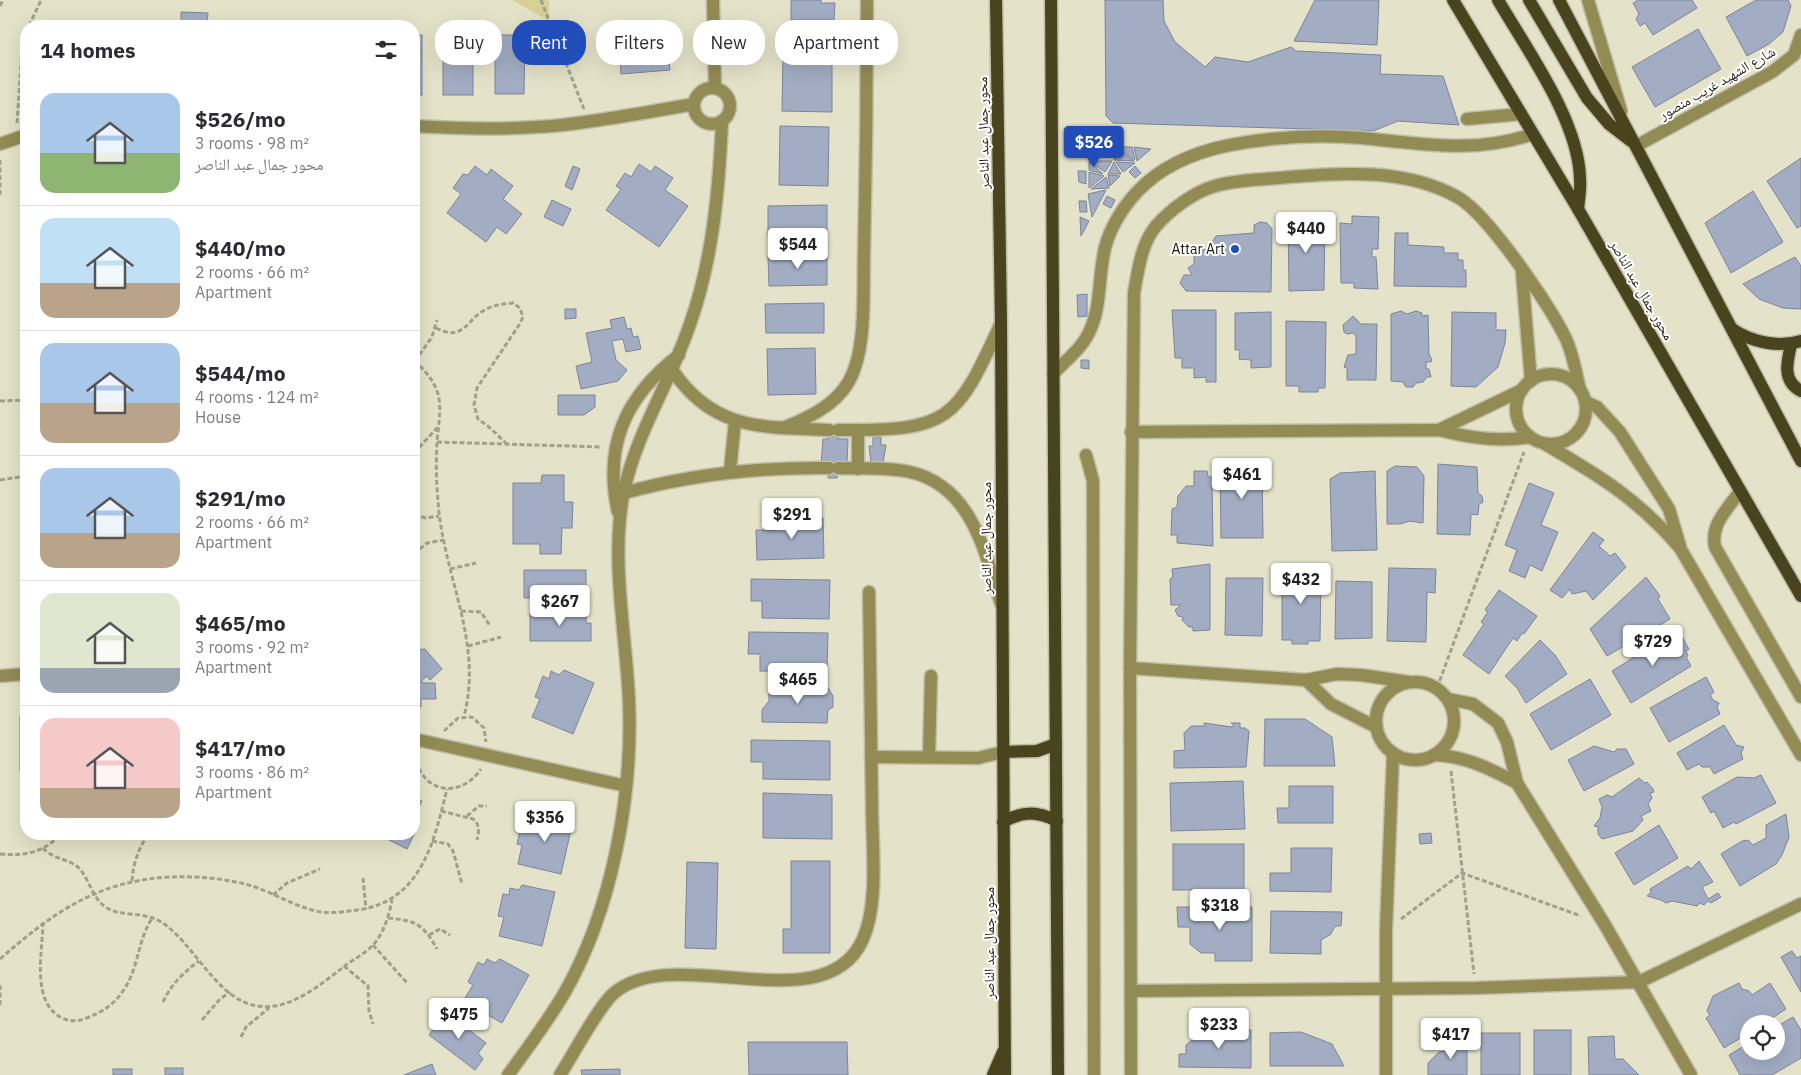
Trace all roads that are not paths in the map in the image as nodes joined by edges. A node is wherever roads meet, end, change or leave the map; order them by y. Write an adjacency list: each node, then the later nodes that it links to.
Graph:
1 (713, 0): 11 (street)
2 (867, 0): 36 (street)
3 (996, 0): 24 (main road, محور جمال عبد الناصر)
4 (1050, 0): 29 (main road)
5 (1453, 0): 13 (main road, محور جمال عبد الناصر)
6 (1498, 0): 22 (main road)
7 (1529, 0): 21 (main road)
8 (1559, 0): 16 (main road)
9 (1588, 0): 16 (street)
10 (1801, 35): 21 (street, شارع الشهيد غريب منصور)
11 (715, 87): 12 (street); 15 (street)
12 (694, 104): 15 (street); 17 (street)
13 (1521, 114): 14 (street); 18 (main road, محور جمال عبد الناصر)
14 (1467, 119)
15 (722, 121): 27 (street)
16 (1624, 123): 21 (main road)
17 (420, 126)
18 (1533, 134): 22 (main road, محور جمال عبد الناصر); 29 (street)
19 (20, 137): 20 (street)
20 (0, 144)
21 (1636, 146): 25 (main road)
22 (1578, 210): 46 (main road, محور جمال عبد الناصر)
23 (1522, 271): 30 (street); 32 (street); 39 (street)
24 (1001, 323): 37 (street); 52 (main road, محور جمال عبد الناصر)
25 (1730, 328): 26 (main road); 43 (main road)
26 (1796, 343): 33 (main road)
27 (679, 355): 28 (street); 48 (street)
28 (672, 371): 35 (street); 47 (street)
29 (1053, 374): 63 (main road)
30 (1531, 381): 31 (street); 32 (street)
31 (1522, 390): 38 (street); 40 (street)
32 (1580, 390): 34 (street)
33 (1801, 391)
34 (1586, 402): 41 (street); 49 (street)
35 (735, 421): 36 (street); 45 (street)
36 (783, 428): 37 (street)
37 (858, 430): 44 (street)
38 (1439, 430): 39 (street); 40 (street)
39 (1131, 432): 53 (street)
40 (1530, 437): 41 (street)
41 (1545, 444): 49 (street)
42 (1086, 455): 84 (street)
43 (1801, 457)
44 (858, 468): 45 (street); 52 (street)
45 (730, 471): 47 (street)
46 (1740, 491): 51 (main road, محور جمال عبد الناصر); 59 (street)
47 (624, 493): 48 (street)
48 (620, 518): 71 (street)
49 (1680, 548): 67 (street)
50 (869, 592): 68 (street)
51 (1801, 596)
52 (1002, 606): 64 (main road, محور جمال عبد الناصر)
53 (1130, 668): 57 (street); 77 (street)
54 (20, 674): 55 (street)
55 (0, 676)
56 (931, 676): 69 (street)
57 (1306, 680): 58 (street); 61 (street)
58 (1409, 682): 60 (street); 61 (street)
59 (1801, 697)
60 (1448, 699): 66 (street); 70 (street)
61 (1376, 727): 65 (street)
62 (420, 740): 71 (street)
63 (1056, 744): 64 (main road); 72 (main road)
64 (1003, 752): 69 (street); 73 (main road, محور جمال عبد الناصر)
65 (1393, 754): 66 (street); 76 (street)
66 (1435, 755): 70 (street)
67 (1801, 755)
68 (871, 756): 69 (street); 80 (street)
69 (929, 756)
70 (1517, 783): 75 (street)
71 (626, 786): 79 (street)
72 (1057, 821): 73 (main road); 83 (main road)
73 (1003, 822): 78 (main road, محور جمال عبد الناصر)
74 (1801, 904): 75 (street)
75 (1639, 982): 76 (street); 87 (street)
76 (1386, 989): 77 (street); 86 (street)
77 (1131, 991): 85 (street)
78 (1004, 1047): 81 (main road); 82 (main road, محور جمال عبد الناصر)
79 (508, 1075)
80 (560, 1075)
81 (993, 1075)
82 (1005, 1075)
83 (1058, 1075)
84 (1094, 1075)
85 (1131, 1075)
86 (1386, 1075)
87 (1691, 1075)

